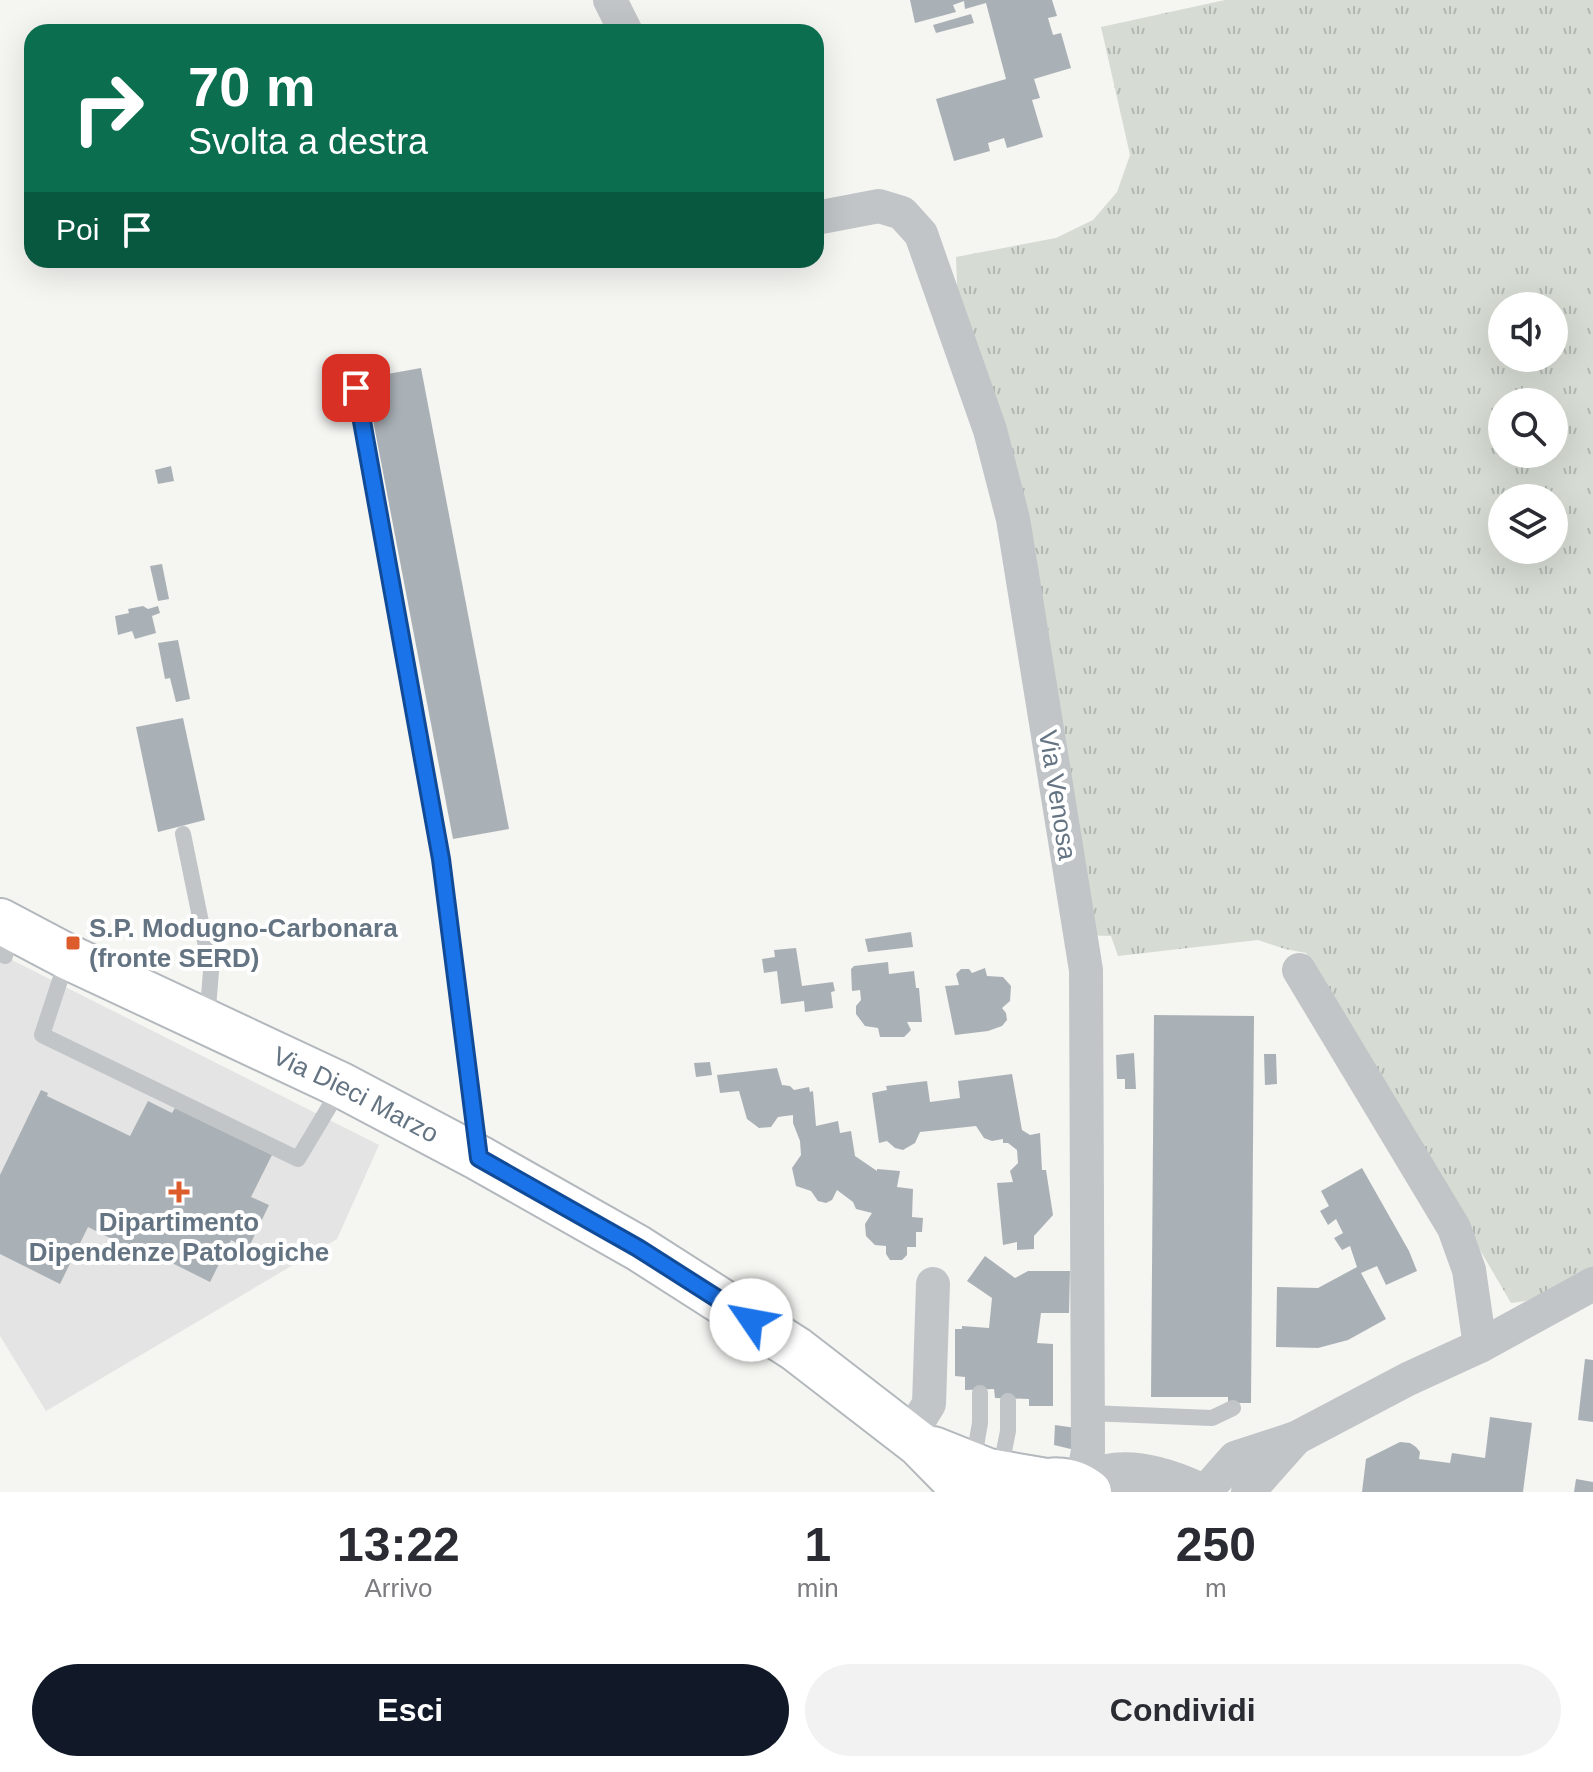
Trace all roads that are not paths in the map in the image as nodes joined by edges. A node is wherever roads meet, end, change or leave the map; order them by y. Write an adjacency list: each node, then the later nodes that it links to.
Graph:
1 (610, 0): 2 (street)
2 (622, 24)
3 (824, 216): 18 (street, Via Venosa)
4 (356, 388): 11 (lane)
5 (183, 834): 9 (lane)
6 (5, 935): 7 (main road, Via Dieci Marzo)
7 (68, 957): 9 (main road, Via Dieci Marzo); 10 (lane)
8 (1299, 970): 14 (street)
9 (207, 1022): 10 (main road, Via Dieci Marzo)
10 (341, 1085): 11 (main road, Via Dieci Marzo)
11 (479, 1158): 20 (main road, Via Dieci Marzo)
12 (933, 1284): 20 (street)
13 (1593, 1284): 14 (street)
14 (1480, 1346): 19 (street)
15 (980, 1393): 21 (lane)
16 (1008, 1401): 21 (lane)
17 (1233, 1408): 18 (lane)
18 (1088, 1413): 21 (street, Via Venosa)
19 (1296, 1438): 23 (street); 24 (street); 25 (street)
20 (914, 1440): 21 (main road, Via Dieci Marzo)
21 (1026, 1483): 22 (street)
22 (1196, 1492)
23 (1205, 1492)
24 (1248, 1492)
25 (1286, 1492)

